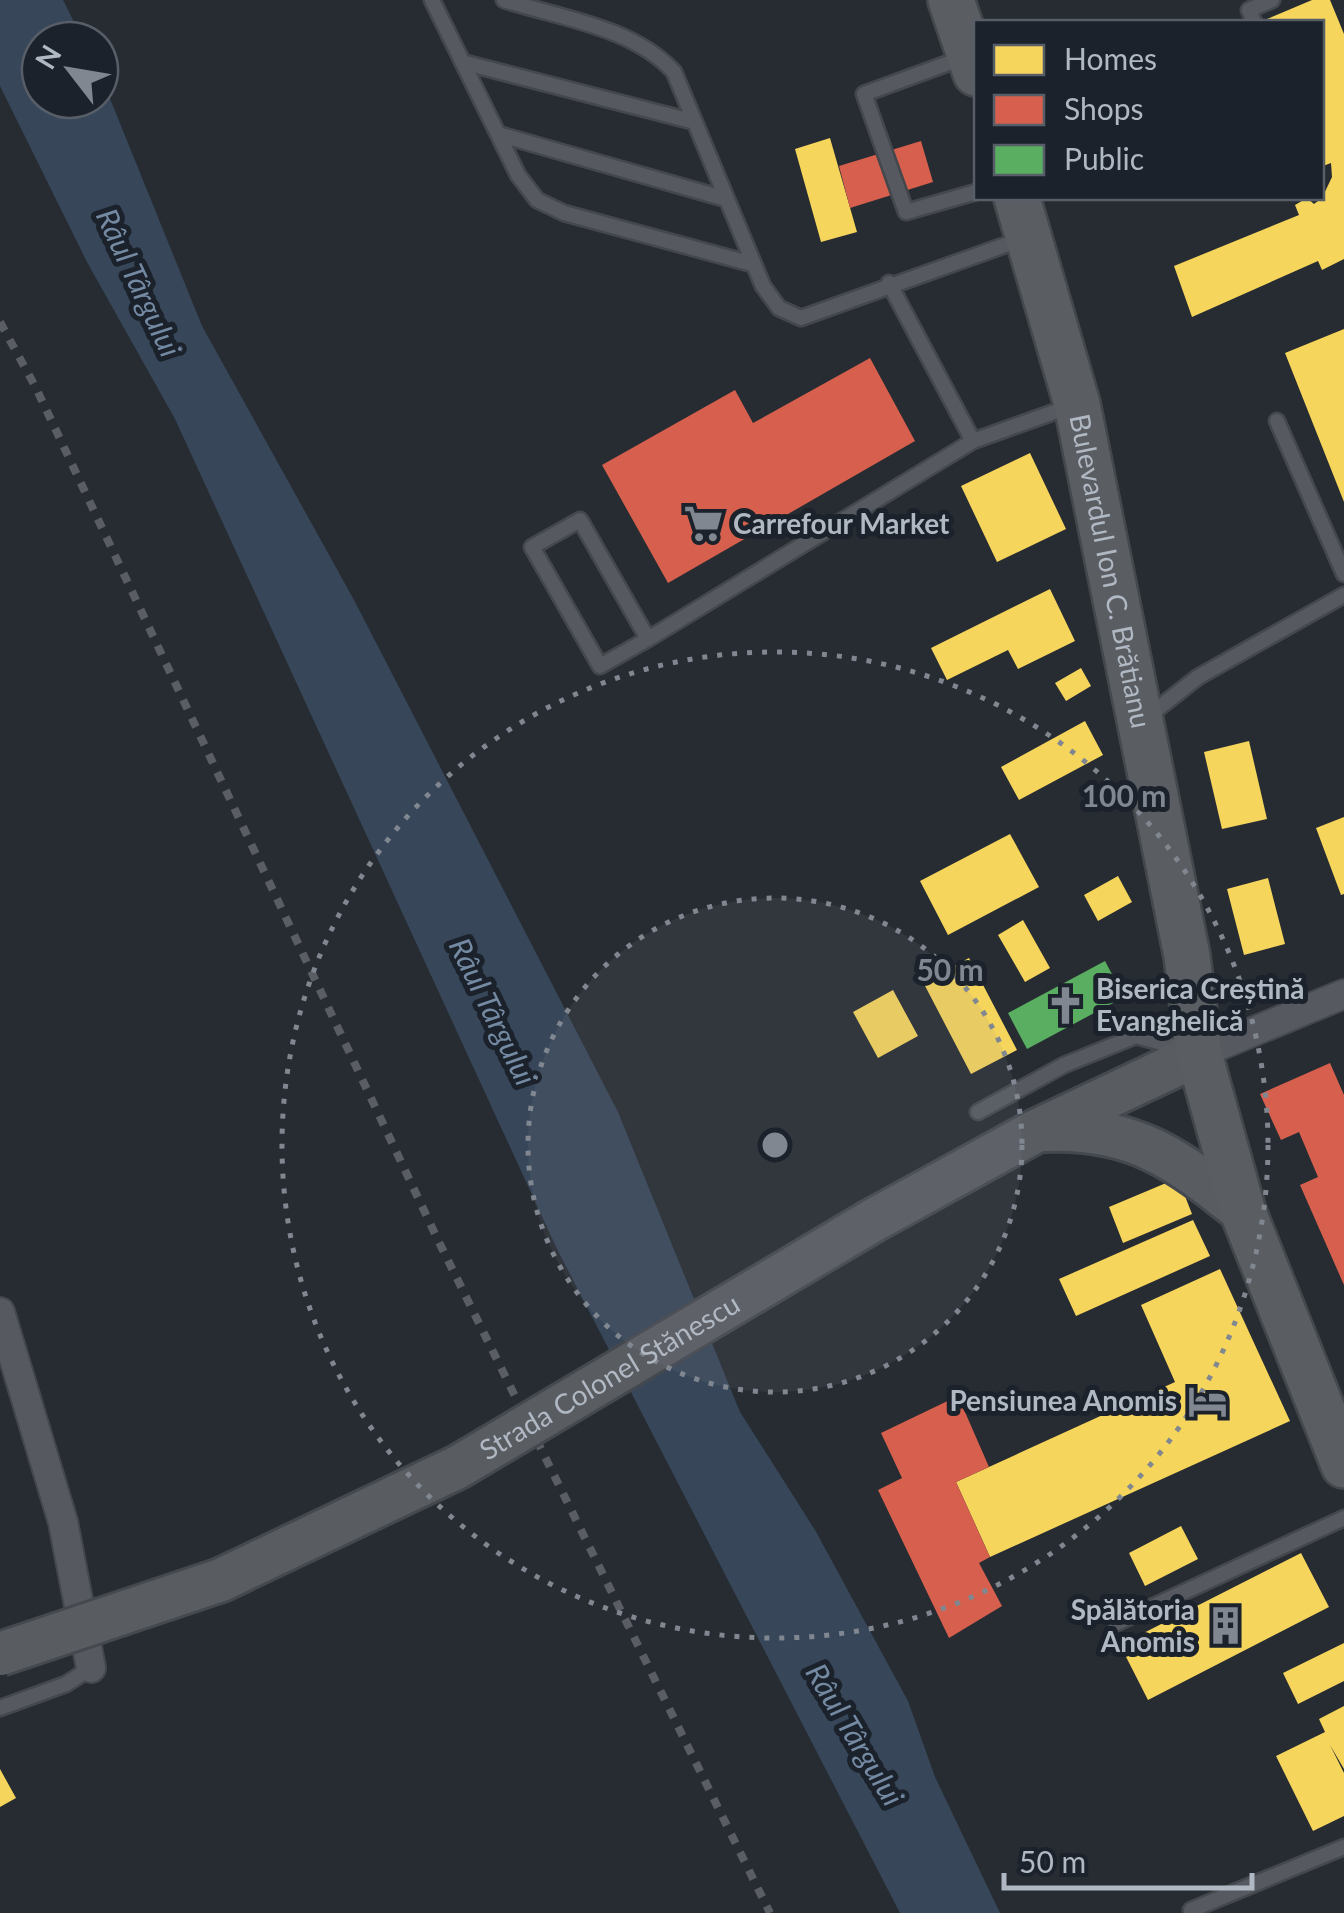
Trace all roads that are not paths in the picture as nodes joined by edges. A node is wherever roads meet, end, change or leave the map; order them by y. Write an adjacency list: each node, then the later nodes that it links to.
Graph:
1 (432, 0): 6 (lane)
2 (504, 0): 8 (lane)
3 (950, 0): 7 (highway)
4 (1272, 0): 5 (lane)
5 (1249, 11)
6 (462, 62): 8 (lane); 9 (lane)
7 (974, 64): 10 (lane)
8 (695, 122): 11 (lane)
9 (498, 134): 11 (lane); 13 (lane)
10 (974, 193)
11 (726, 199): 13 (lane)
12 (1024, 217): 14 (lane); 15 (highway, Bulevardul Ion C. Brătianu)
13 (752, 264): 14 (lane)
14 (889, 284): 17 (lane)
15 (1077, 404): 17 (lane); 21 (highway, Bulevardul Ion C. Brătianu)
16 (1277, 420): 18 (lane)
17 (973, 441): 20 (lane)
18 (1344, 574)
19 (1344, 595): 21 (lane)
20 (648, 639): 20 (lane)
21 (1142, 722): 23 (highway, Bulevardul Ion C. Brătianu)
22 (1344, 994): 23 (street)
23 (1199, 1054): 24 (lane); 25 (main road, Strada Colonel Stănescu); 26 (highway, Bulevardul Ion C. Brătianu)
24 (978, 1112)
25 (1036, 1130): 26 (main road); 31 (main road, Strada Colonel Stănescu, bridge)
26 (1243, 1212): 28 (highway, Bulevardul Ion C. Brătianu)
27 (0, 1312): 32 (street)
28 (1344, 1465)
29 (1344, 1518): 30 (lane)
30 (1117, 1623)
31 (0, 1654)
32 (91, 1668): 33 (lane)
33 (0, 1708)
34 (1344, 1846): 35 (lane)
35 (1190, 1910)

